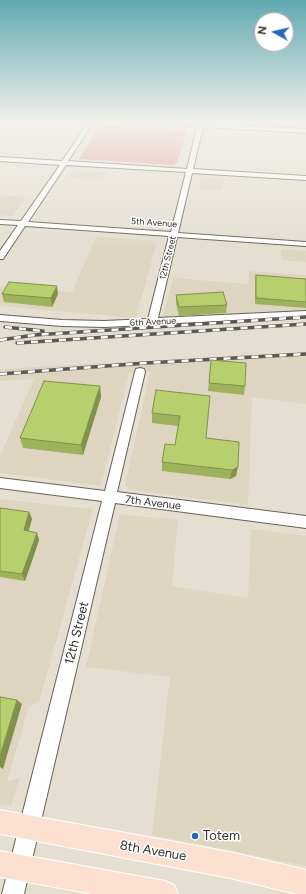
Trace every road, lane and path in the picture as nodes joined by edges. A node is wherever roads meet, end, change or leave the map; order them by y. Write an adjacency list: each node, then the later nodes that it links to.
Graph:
1 (63, 165): 7 (street)
2 (91, 165): 4 (street)
3 (191, 165): 4 (street, 12th Street)
4 (190, 171): 5 (street); 8 (street, 12th Street)
5 (306, 178)
6 (0, 222): 7 (street, 5th Avenue)
7 (22, 224): 8 (street, 5th Avenue); 10 (street)
8 (174, 234): 9 (street, 5th Avenue); 13 (street, 12th Street)
9 (306, 244)
10 (0, 257)
11 (306, 314): 13 (street, 6th Avenue)
12 (0, 318): 13 (street, 6th Avenue)
13 (152, 323)
14 (140, 372): 16 (street, 12th Street)
15 (0, 483): 16 (street, 7th Avenue)
16 (110, 497): 17 (street, 7th Avenue); 19 (street, 12th Street)
17 (306, 522)
18 (0, 822): 19 (main road, 8th Avenue)
19 (30, 828): 20 (street, 12th Street); 21 (main road, 8th Avenue)
20 (10, 866): 22 (street, 12th Street); 23 (main road)
21 (306, 883)
22 (13, 894)
23 (165, 894)

